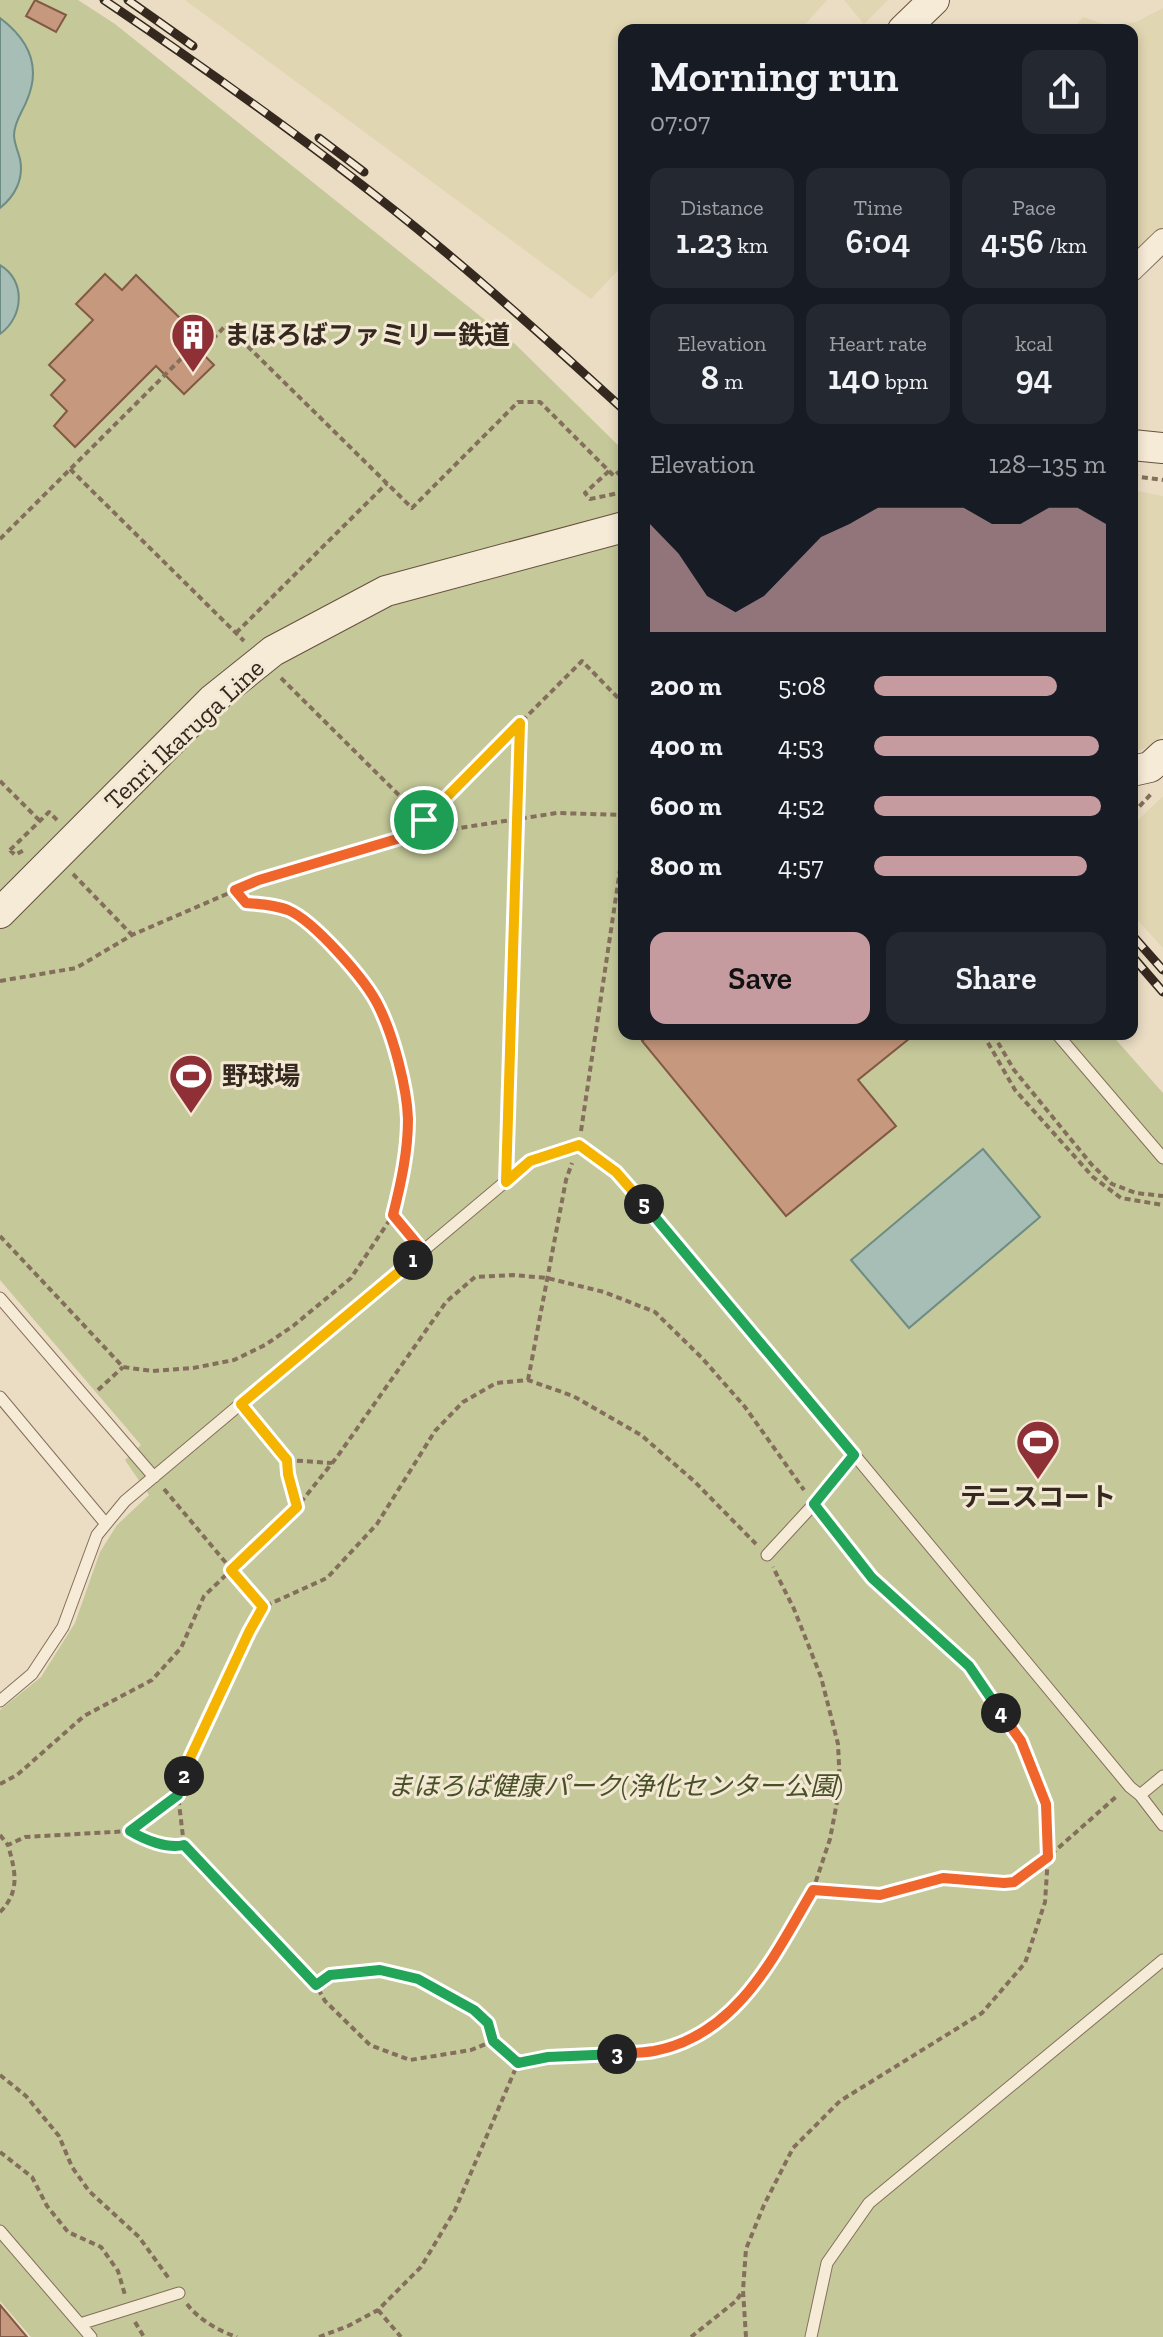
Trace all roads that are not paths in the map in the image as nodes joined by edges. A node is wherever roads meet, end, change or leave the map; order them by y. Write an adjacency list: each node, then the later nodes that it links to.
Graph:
1 (934, 0): 2 (main road)
2 (909, 24)
3 (1163, 240): 4 (street)
4 (1138, 264)
5 (1138, 446): 6 (main road)
6 (1163, 448)
7 (618, 529): 10 (main road, Tenri Ikaruga Line)
8 (1163, 755): 9 (main road)
9 (1138, 770)
10 (0, 913)
11 (1062, 1040): 12 (lane)
12 (1163, 1158)
13 (0, 1298): 16 (lane)
14 (0, 1397): 17 (lane)
15 (854, 1455): 16 (lane); 18 (lane); 21 (lane)
16 (154, 1477): 17 (lane)
17 (106, 1524): 19 (lane)
18 (767, 1555)
19 (0, 1701)
20 (1163, 1776): 21 (lane)
21 (1140, 1795): 22 (lane)
22 (1163, 1825)
23 (1163, 1960): 28 (lane)
24 (0, 2231): 26 (lane)
25 (179, 2293): 26 (lane)
26 (80, 2324): 27 (lane)
27 (91, 2337)
28 (811, 2337)

